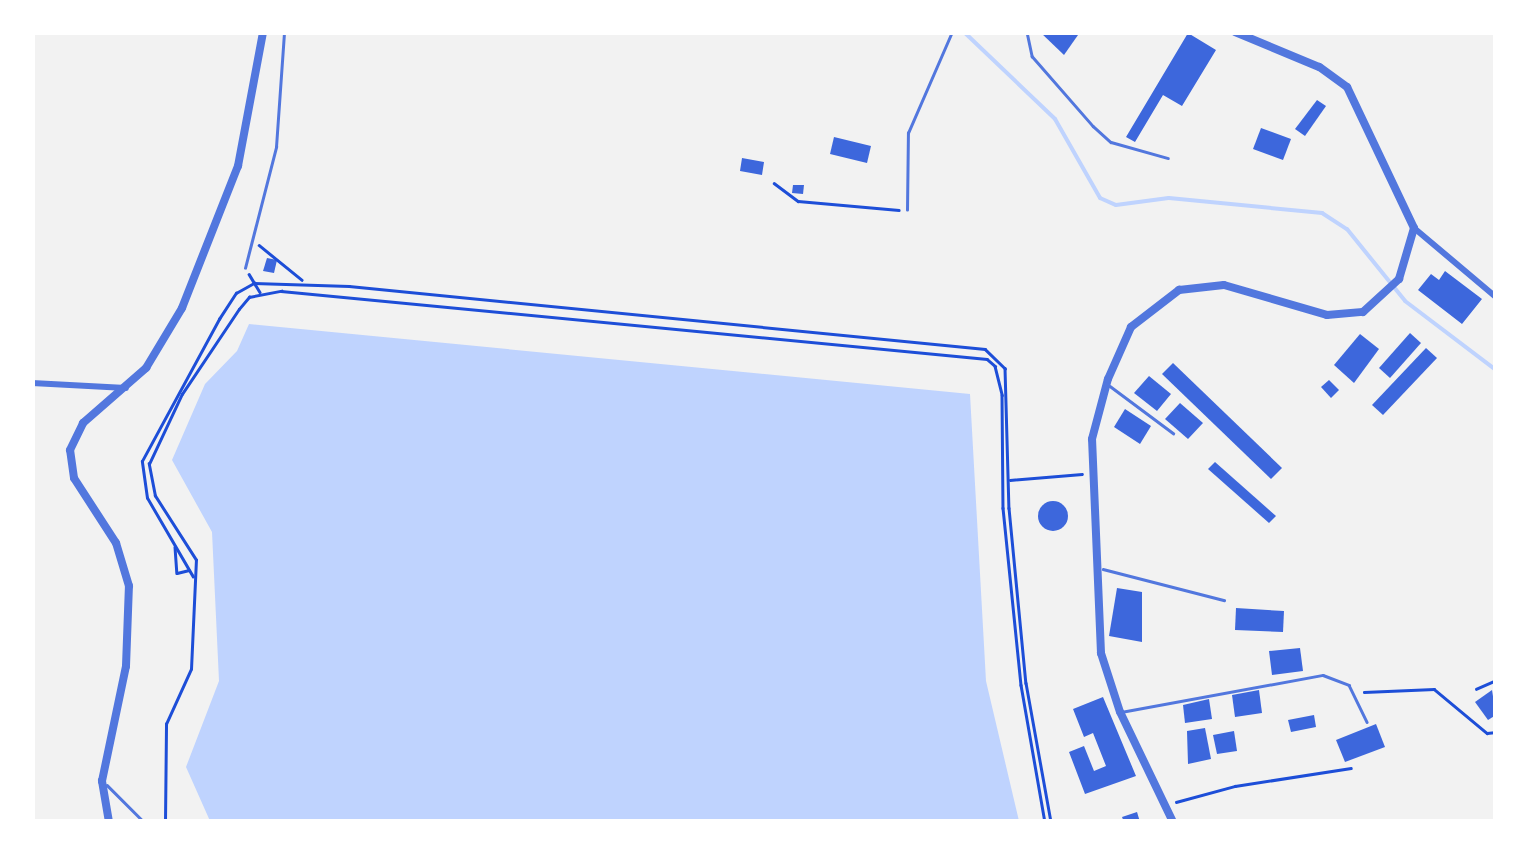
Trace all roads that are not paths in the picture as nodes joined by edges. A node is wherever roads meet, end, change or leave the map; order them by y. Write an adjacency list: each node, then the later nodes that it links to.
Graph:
1 (263, 32): 13 (street)
2 (284, 32): 9 (lane)
3 (1027, 32): 6 (lane)
4 (1236, 32): 8 (street)
5 (952, 33): 7 (lane)
6 (1168, 158)
7 (908, 210)
8 (1414, 228): 10 (street); 12 (street)
9 (245, 268)
10 (1496, 297)
11 (32, 383): 13 (street)
12 (1106, 383): 14 (lane); 15 (street)
13 (127, 388): 19 (street)
14 (1174, 432)
15 (1096, 568): 16 (lane); 17 (street)
16 (1224, 600)
17 (1120, 712): 18 (lane); 22 (street)
18 (1367, 722)
19 (102, 781): 20 (street); 21 (lane)
20 (109, 822)
21 (144, 822)
22 (1173, 822)

